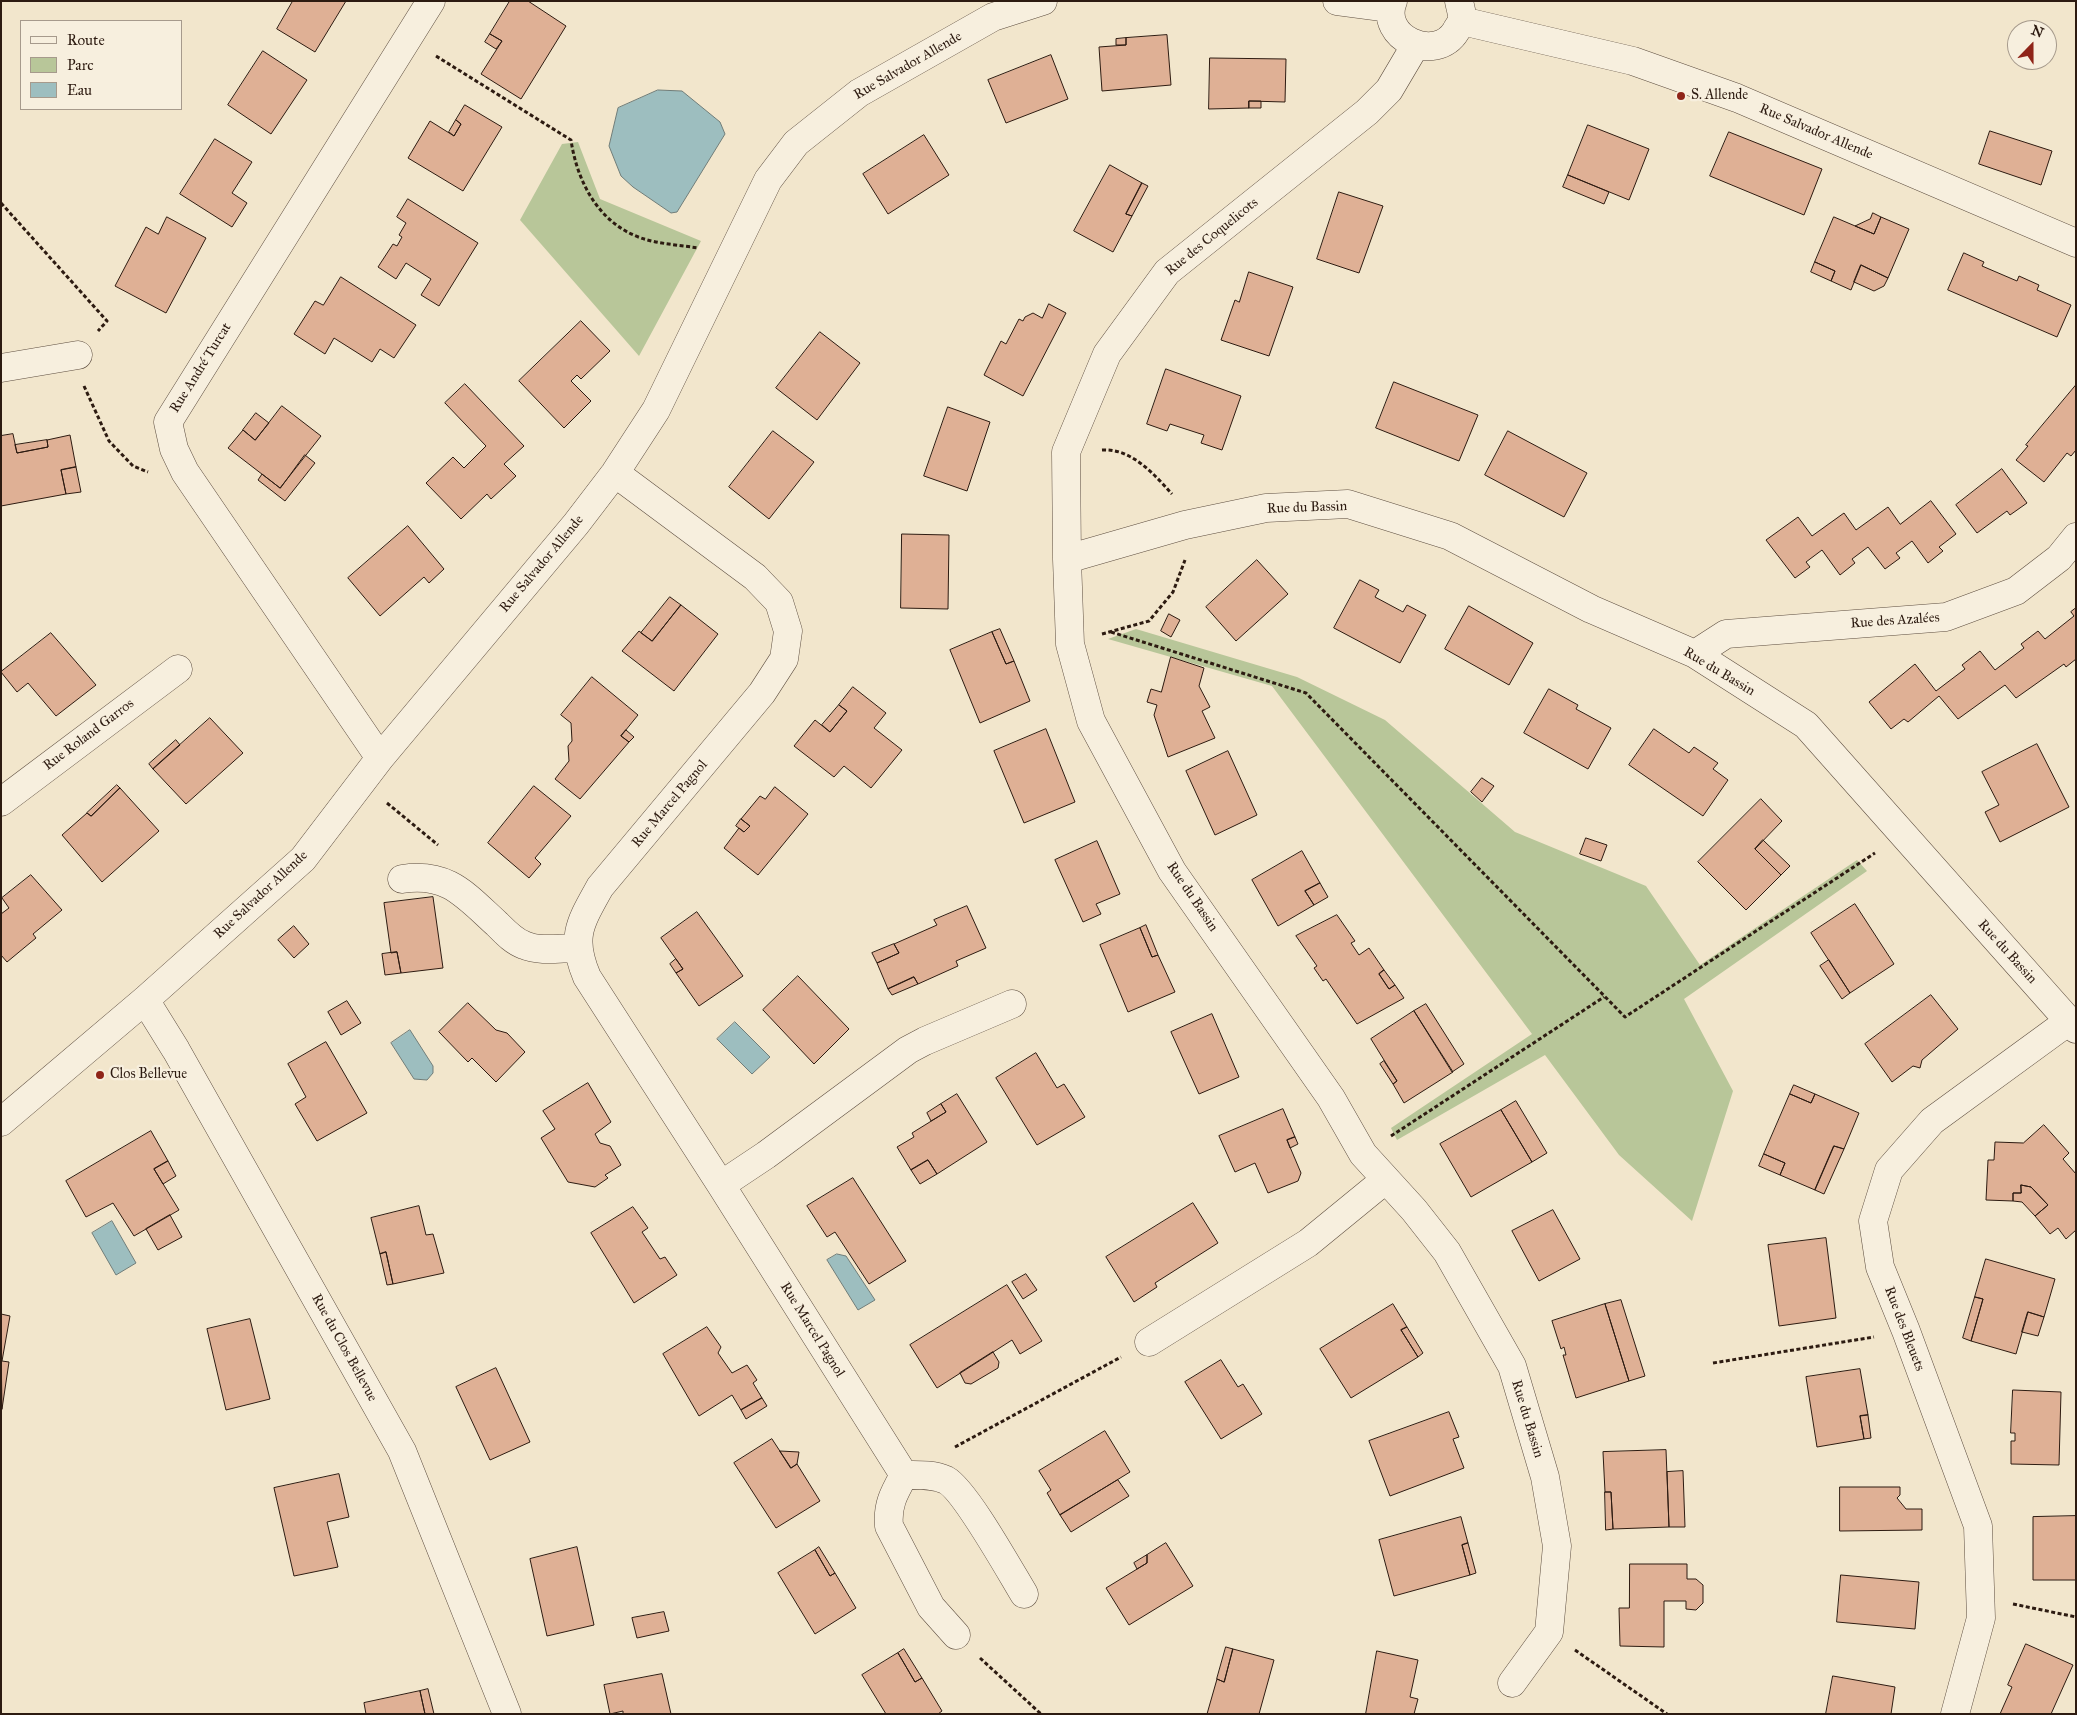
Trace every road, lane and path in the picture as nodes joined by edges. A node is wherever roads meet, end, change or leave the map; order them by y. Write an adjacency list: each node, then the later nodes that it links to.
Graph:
1 (431, 1): 6 (street, Rue André Turcat)
2 (1043, 1): 10 (street, Rue Salvador Allende)
3 (1337, 1): 4 (street)
4 (1391, 4): 7 (street)
5 (1460, 11): 7 (street); 9 (street, Rue Salvador Allende)
6 (408, 39): 10 (path); 13 (street, Rue André Turcat)
7 (1415, 46): 16 (street, Rue des Coquelicots)
8 (1, 203): 11 (path)
9 (2076, 243)
10 (732, 252): 14 (street, Rue Salvador Allende)
11 (78, 355): 12 (street); 13 (path)
12 (1, 368)
13 (185, 472): 20 (street, Rue André Turcat)
14 (615, 473): 20 (street, Rue Salvador Allende); 24 (street, Rue Marcel Pagnol)
15 (2076, 537): 18 (street, Rue des Azalées)
16 (1067, 559): 18 (street, Rue du Bassin); 30 (street, Rue du Bassin)
17 (1111, 632): 25 (path)
18 (1695, 654): 22 (street, Rue du Bassin)
19 (178, 668): 21 (street, Rue Roland Garros)
20 (380, 758): 26 (street, Rue Salvador Allende)
21 (1, 802)
22 (1903, 835): 25 (path); 28 (street, Rue du Bassin)
23 (402, 879): 24 (street)
24 (577, 948): 32 (street, Rue Marcel Pagnol)
25 (1604, 997): 30 (path)
26 (145, 1000): 29 (street, Rue Salvador Allende); 44 (street, Rue du Clos Bellevue)
27 (1012, 1004): 32 (street)
28 (2072, 1025): 33 (street, Rue des Bleuets)
29 (1, 1122)
30 (1363, 1154): 31 (street, Rue du Bassin)
31 (1385, 1180): 34 (street); 41 (street, Rue du Bassin)
32 (721, 1184): 37 (street, Rue Marcel Pagnol)
33 (1906, 1331): 35 (path); 39 (street, Rue des Bleuets)
34 (1149, 1342): 36 (path)
35 (1713, 1363)
36 (948, 1451)
37 (904, 1475): 38 (street); 42 (street)
38 (1024, 1594)
39 (1980, 1598): 40 (path); 47 (street, Rue des Bleuets)
40 (2076, 1617)
41 (1549, 1632): 43 (street); 46 (path)
42 (956, 1635): 45 (path)
43 (1512, 1683)
44 (507, 1714)
45 (1041, 1714)
46 (1667, 1714)
47 (1955, 1714)

